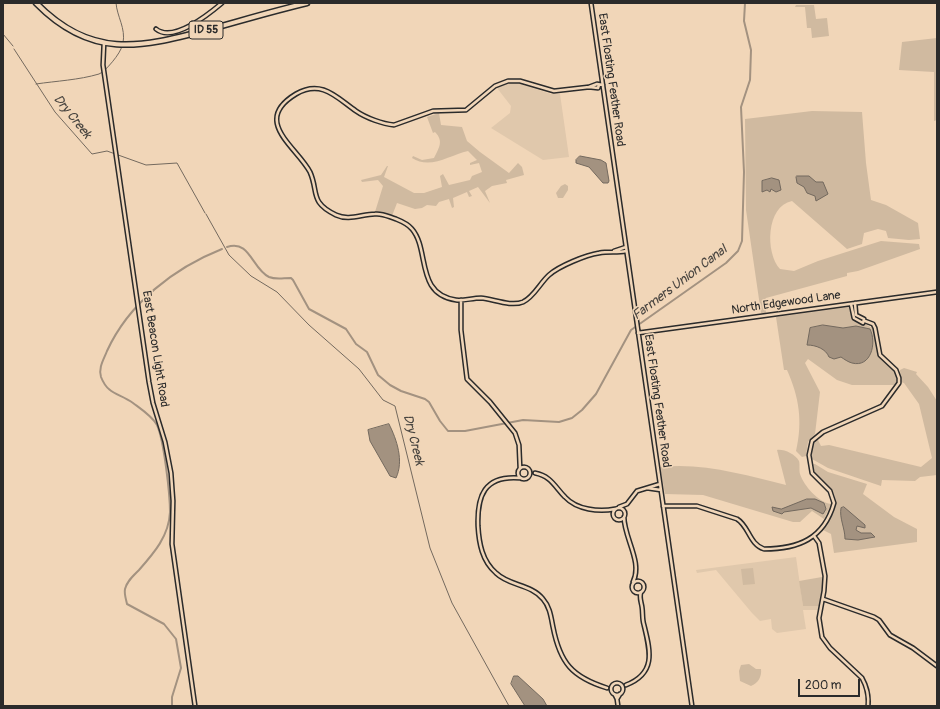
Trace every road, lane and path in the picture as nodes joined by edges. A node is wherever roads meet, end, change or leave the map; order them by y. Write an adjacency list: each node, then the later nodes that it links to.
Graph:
1 (36, 3): 6 (highway, ID 55)
2 (222, 3): 5 (street)
3 (307, 3): 6 (highway, ID 55)
4 (591, 3): 7 (street, East Floating Feather Road)
5 (156, 29)
6 (104, 43): 55 (street, East Beacon Light Road)
7 (601, 85): 8 (street, East Floating Feather Road); 10 (street)
8 (626, 249): 10 (street); 14 (street, East Floating Feather Road)
9 (937, 292): 11 (street, North Edgewood Lane)
10 (461, 300): 15 (street)
11 (855, 303): 12 (street, North Edgewood Lane); 13 (street)
12 (850, 304): 13 (street); 14 (street, North Edgewood Lane)
13 (865, 321): 37 (street)
14 (638, 332): 24 (street, East Floating Feather Road)
15 (520, 463): 16 (street); 17 (street)
16 (525, 467): 17 (street); 18 (street)
17 (520, 468): 19 (street)
18 (530, 470): 20 (street); 21 (street)
19 (518, 472): 22 (street); 23 (street)
20 (535, 473): 21 (street); 31 (street)
21 (530, 476): 23 (street)
22 (514, 477): 23 (street); 49 (street)
23 (520, 478)
24 (660, 484): 25 (street); 26 (street, East Floating Feather Road)
25 (647, 488): 26 (street); 27 (street)
26 (661, 490): 28 (street, East Floating Feather Road)
27 (626, 504): 29 (street); 32 (street)
28 (663, 506): 37 (street); 57 (street, East Floating Feather Road)
29 (619, 508): 30 (street); 32 (street)
30 (615, 509): 31 (street); 33 (street)
31 (608, 510): 33 (street)
32 (625, 512): 34 (street)
33 (613, 515): 35 (street)
34 (624, 517): 35 (street); 36 (street)
35 (619, 520): 36 (street)
36 (626, 525): 38 (street)
37 (814, 536): 44 (street)
38 (636, 576): 39 (street); 40 (street)
39 (641, 581): 40 (street); 41 (street)
40 (633, 582): 42 (street)
41 (641, 592): 42 (street); 43 (street)
42 (636, 593): 43 (street)
43 (640, 597): 47 (street)
44 (823, 599): 45 (street); 58 (street)
45 (937, 666)
46 (621, 684): 47 (street); 48 (street); 50 (street)
47 (626, 685): 50 (street)
48 (612, 686): 49 (street); 51 (street)
49 (607, 688): 51 (street)
50 (623, 689): 53 (street)
51 (612, 692): 52 (street)
52 (615, 694): 53 (street); 54 (street)
53 (621, 694): 54 (street)
54 (617, 699): 56 (street)
55 (195, 706)
56 (618, 706)
57 (692, 706)
58 (868, 706)

